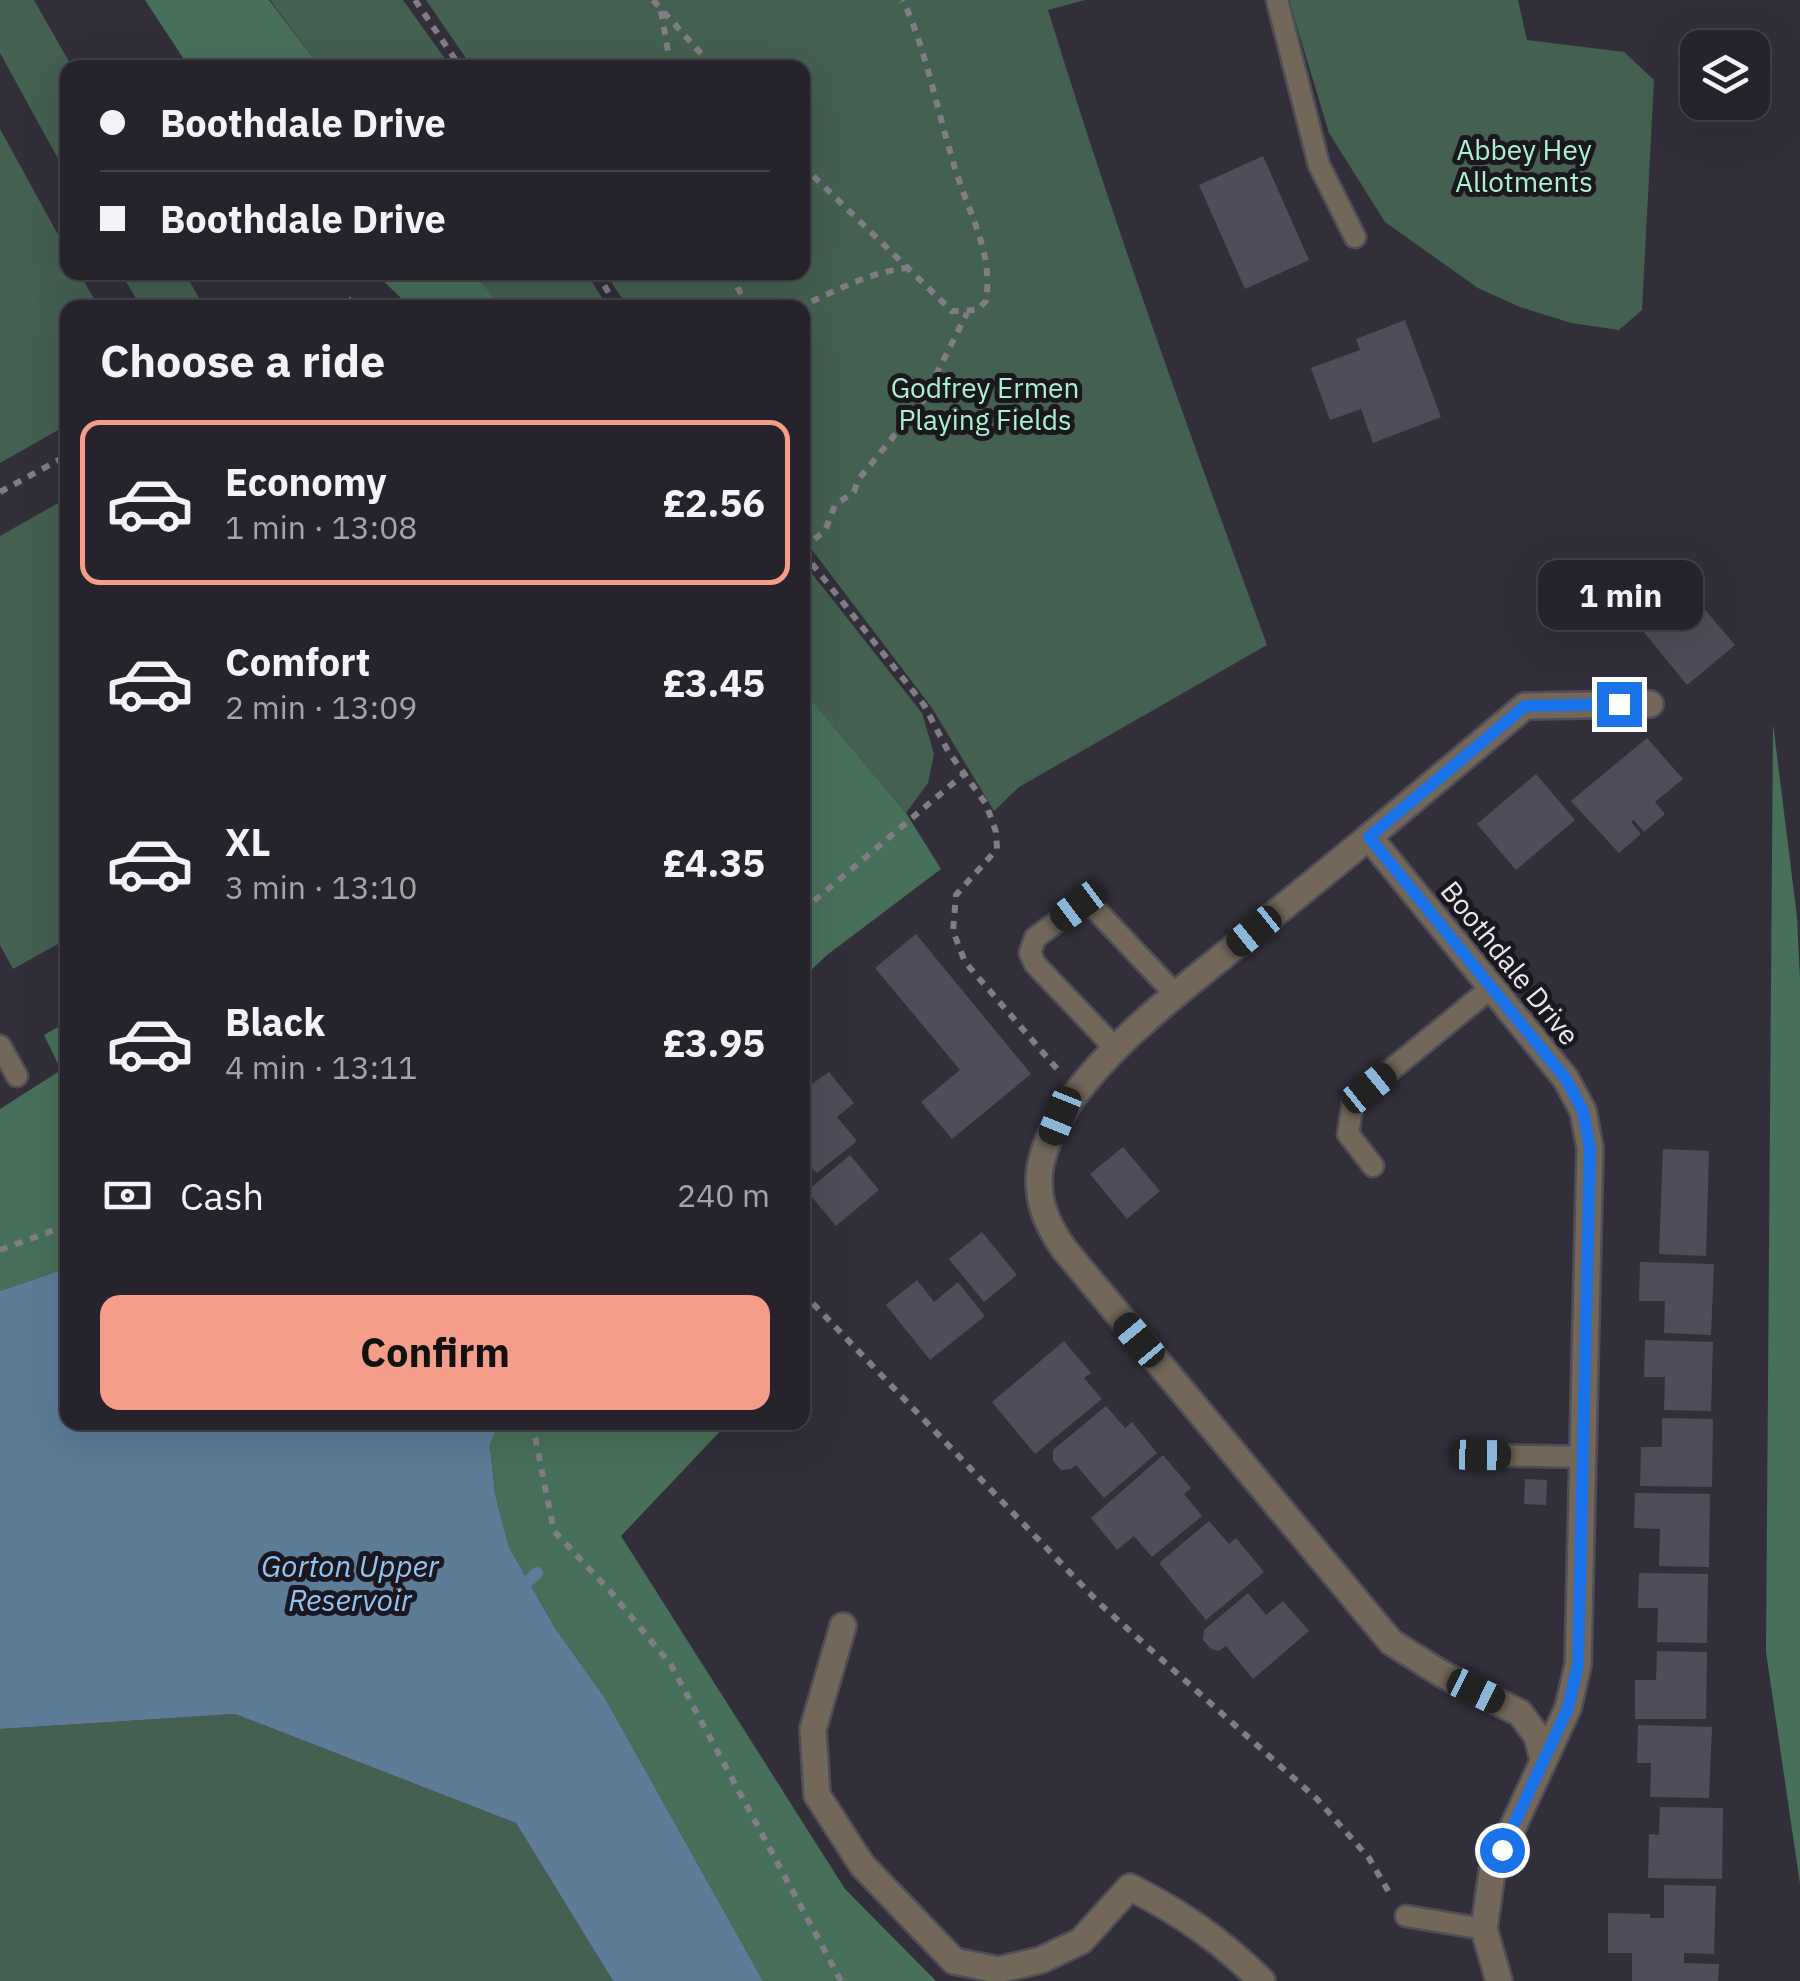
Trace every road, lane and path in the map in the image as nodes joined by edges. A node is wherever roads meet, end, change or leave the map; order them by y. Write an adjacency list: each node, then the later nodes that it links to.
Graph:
1 (415, 0): 5 (path)
2 (903, 0): 12 (path)
3 (1277, 0): 9 (lane)
4 (658, 3): 6 (path); 7 (path)
5 (456, 60)
6 (669, 60)
7 (707, 60)
8 (810, 172): 10 (path)
9 (1355, 237)
10 (909, 268): 11 (path); 12 (path)
11 (810, 302)
12 (967, 312): 15 (path)
13 (60, 459): 14 (path)
14 (0, 492)
15 (810, 544)
16 (810, 560): 18 (path)
17 (1650, 704): 19 (street)
18 (964, 774): 20 (path); 26 (path)
19 (1369, 837): 21 (street, Boothdale Drive); 22 (street)
20 (810, 904)
21 (1491, 988): 27 (lane); 33 (street, Boothdale Drive)
22 (1176, 995): 24 (street); 24 (lane)
23 (0, 1046): 25 (lane)
24 (1116, 1049): 35 (street)
25 (17, 1076)
26 (1065, 1078)
27 (1373, 1166)
28 (60, 1227): 29 (path)
29 (0, 1250)
30 (810, 1300): 36 (path)
31 (534, 1430): 38 (path)
32 (1481, 1455): 33 (lane)
33 (1582, 1457): 35 (street, Boothdale Drive)
34 (842, 1626): 39 (street)
35 (1544, 1759): 37 (street, Boothdale Drive)
36 (1406, 1916): 37 (lane)
37 (1484, 1929): 40 (street)
38 (841, 1981)
39 (1262, 1981)
40 (1499, 1981)

